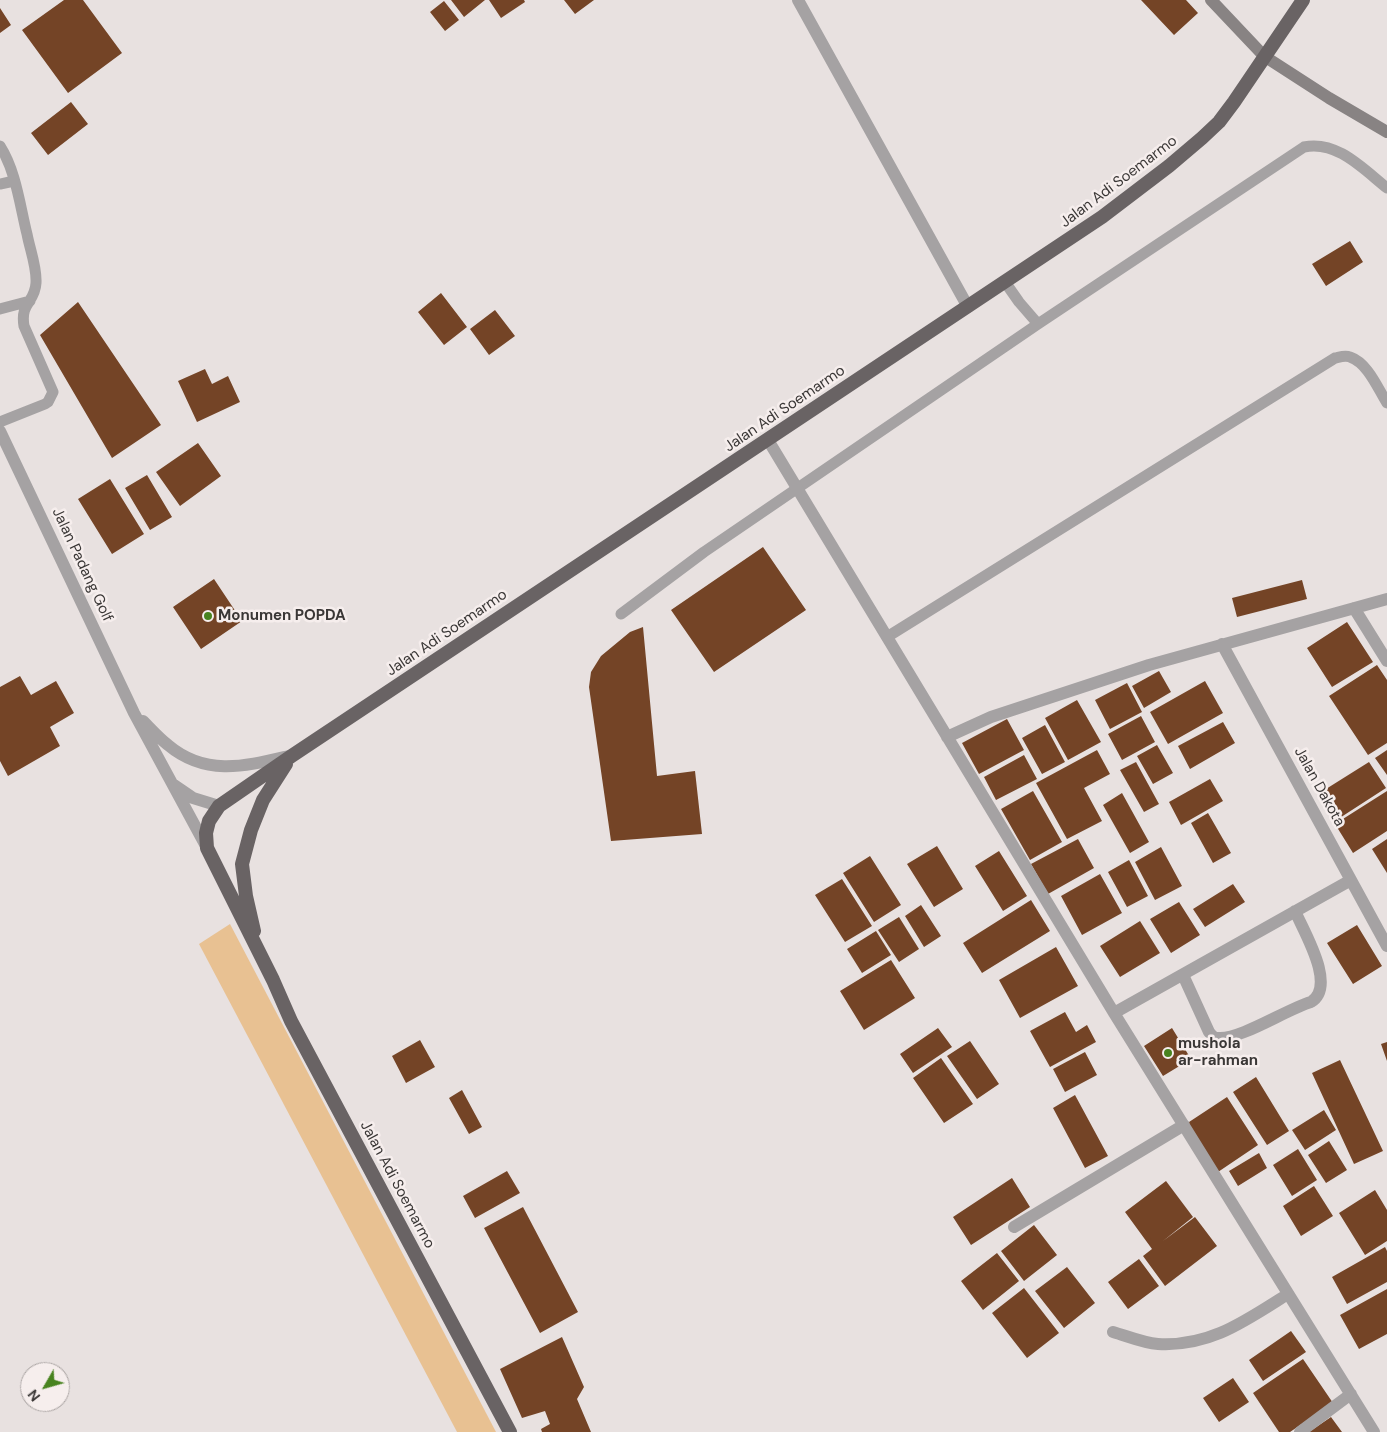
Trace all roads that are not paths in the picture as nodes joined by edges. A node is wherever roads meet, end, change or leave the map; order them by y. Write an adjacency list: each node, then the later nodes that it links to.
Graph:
1 (798, 0): 12 (street)
2 (1211, 0): 4 (main road)
3 (1303, 0): 4 (highway, Jalan Adi Soemarmo)
4 (1264, 56): 5 (main road); 10 (highway, Jalan Adi Soemarmo)
5 (1387, 132)
6 (0, 146): 7 (lane)
7 (14, 181): 8 (lane); 11 (lane)
8 (0, 184)
9 (1387, 188): 14 (lane)
10 (1005, 282): 12 (highway, Jalan Adi Soemarmo); 14 (lane)
11 (30, 301): 13 (lane); 16 (lane)
12 (968, 307): 18 (highway, Jalan Adi Soemarmo)
13 (0, 309)
14 (1038, 324): 19 (lane)
15 (1387, 403): 23 (lane)
16 (0, 422)
17 (0, 431): 26 (street, Jalan Padang Golf)
18 (768, 440): 19 (street); 28 (highway, Jalan Adi Soemarmo)
19 (796, 489): 22 (lane); 23 (street)
20 (1387, 598): 21 (street)
21 (1354, 608): 24 (street); 25 (street)
22 (621, 614)
23 (887, 637): 27 (street)
24 (1222, 644): 27 (street); 32 (street, Jalan Dakota)
25 (1387, 661)
26 (134, 713): 28 (street); 29 (street, Jalan Padang Golf)
27 (947, 736): 37 (street)
28 (293, 755): 30 (highway, Jalan Adi Soemarmo); 35 (highway, Jalan Adi Soemarmo)
29 (172, 783): 30 (street); 31 (street, Jalan Padang Golf)
30 (219, 806): 31 (highway, Jalan Adi Soemarmo)
31 (206, 848): 35 (highway, Jalan Adi Soemarmo)
32 (1351, 880): 33 (street); 34 (street, Jalan Dakota)
33 (1295, 912): 36 (street); 36 (street)
34 (1387, 946)
35 (258, 951): 43 (highway, Jalan Adi Soemarmo)
36 (1183, 975): 37 (street)
37 (1114, 1013): 38 (street)
38 (1184, 1125): 39 (street); 40 (street)
39 (1014, 1227)
40 (1288, 1294): 41 (street); 42 (street)
41 (1113, 1332)
42 (1351, 1394): 44 (street); 45 (street)
43 (510, 1432)
44 (1300, 1432)
45 (1374, 1432)

